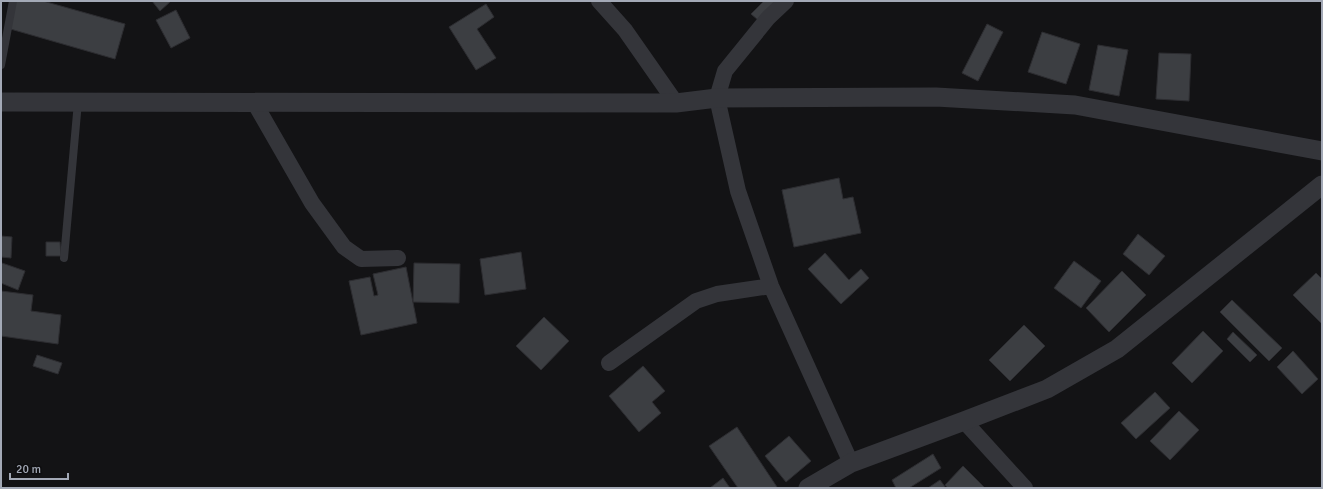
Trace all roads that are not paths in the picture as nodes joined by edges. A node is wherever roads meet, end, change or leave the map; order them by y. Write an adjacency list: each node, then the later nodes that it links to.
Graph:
1 (13, 1): 4 (lane)
2 (599, 1): 9 (street)
3 (786, 1): 5 (street)
4 (1, 65)
5 (717, 98): 9 (street); 10 (street); 14 (street)
6 (1, 102): 7 (street)
7 (78, 102): 8 (street); 12 (lane)
8 (254, 102): 9 (street); 13 (street)
9 (676, 103)
10 (1322, 151)
11 (1322, 185): 16 (street)
12 (64, 258)
13 (398, 258)
14 (771, 286): 15 (street); 17 (street)
15 (609, 363)
16 (964, 421): 17 (street); 19 (street)
17 (851, 462): 18 (street)
18 (808, 488)
19 (1025, 488)

